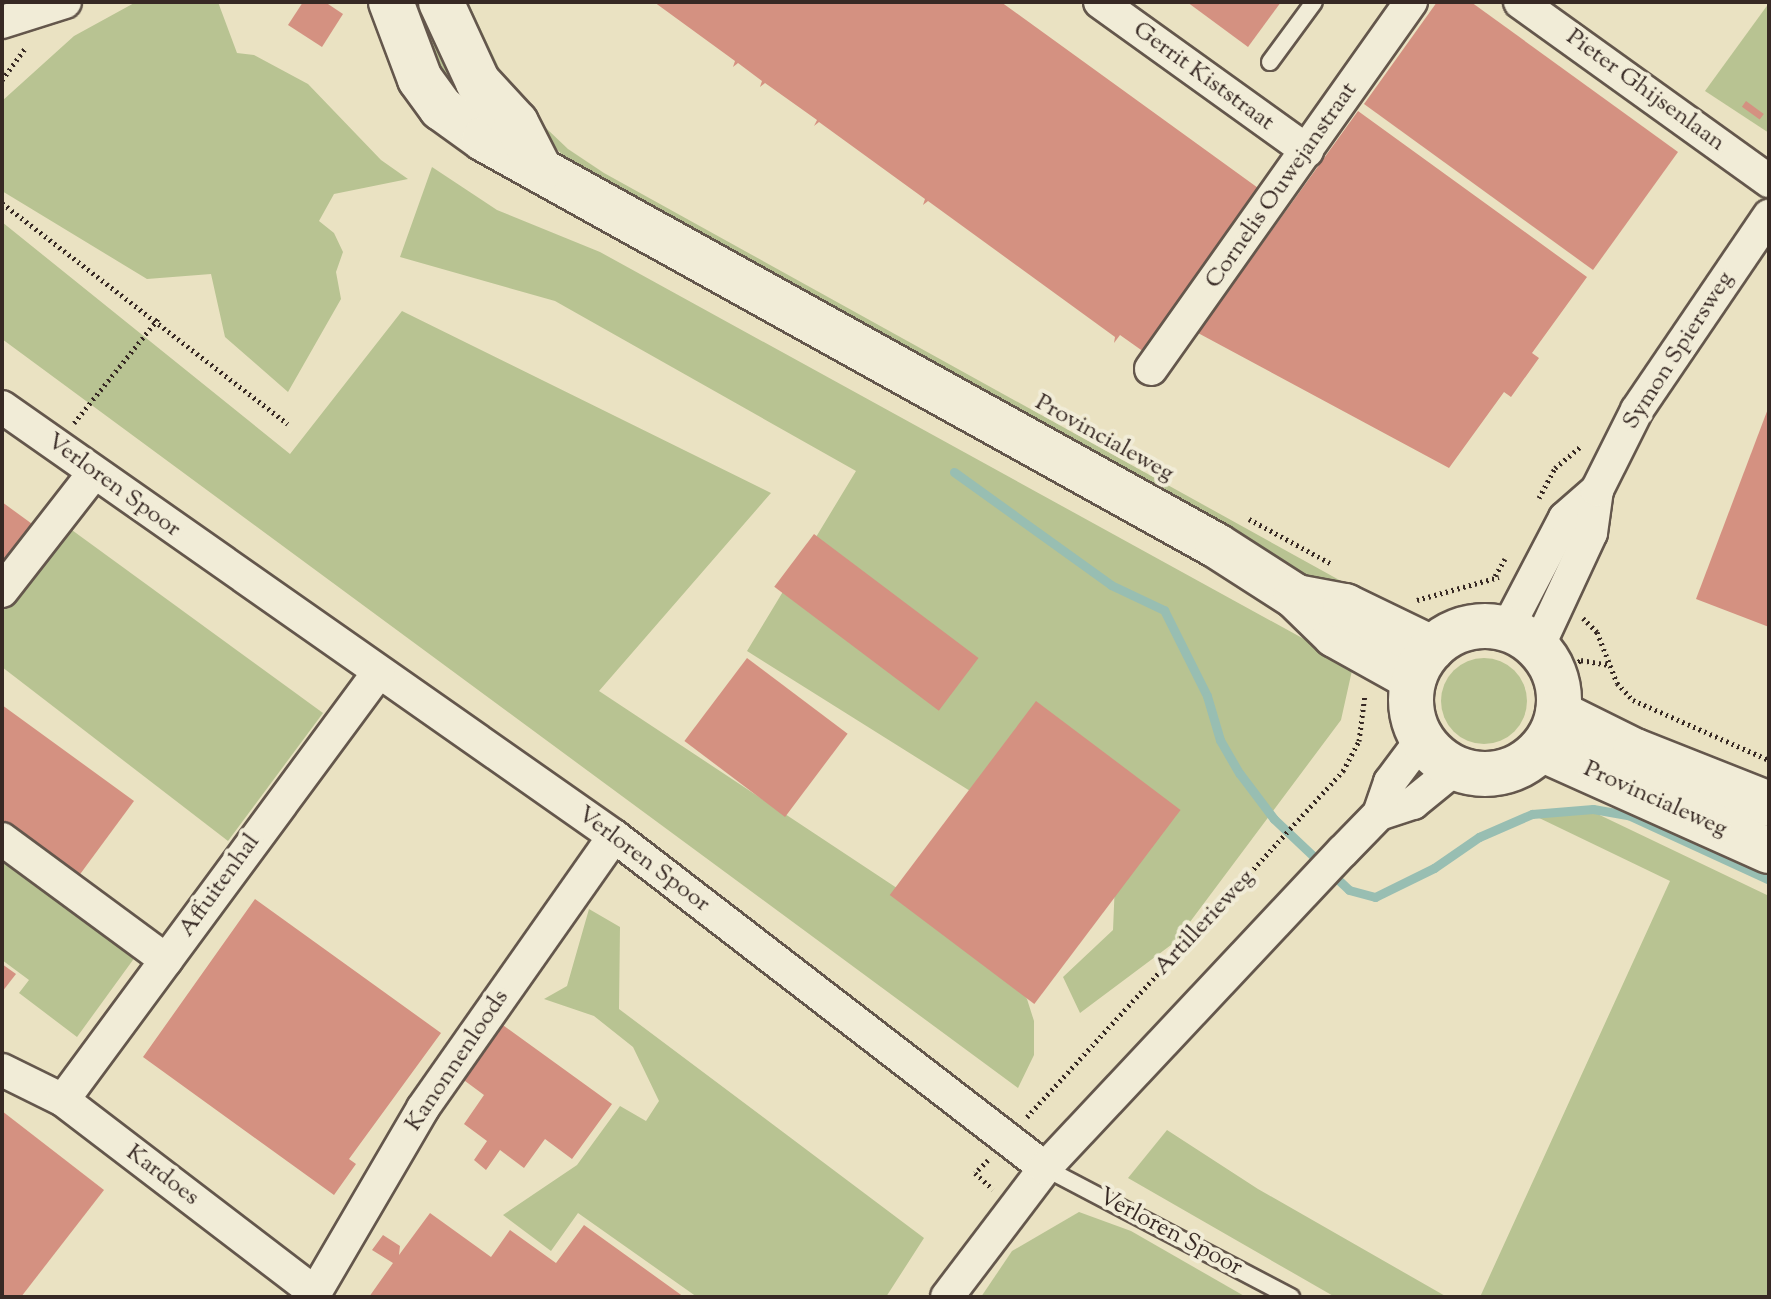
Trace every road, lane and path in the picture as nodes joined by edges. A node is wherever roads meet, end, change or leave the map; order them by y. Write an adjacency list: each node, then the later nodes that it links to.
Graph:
1 (65, 2): 8 (street)
2 (391, 2): 11 (main road, Provincialeweg)
3 (441, 2): 11 (main road)
4 (1100, 2): 10 (street, Gerrit Kiststraat)
5 (1314, 2): 9 (lane)
6 (1411, 2): 10 (street, Cornelis Ouwejanstraat)
7 (1520, 2): 12 (street, Pieter Ghijsenlaan)
8 (2, 22)
9 (1270, 62)
10 (1307, 151): 16 (street, Cornelis Ouwejanstraat)
11 (540, 170): 27 (main road, Provincialeweg)
12 (1769, 181)
13 (2, 203): 15 (path)
14 (1769, 216): 21 (street, Symon Spiersweg)
15 (158, 319): 18 (path); 19 (path)
16 (1151, 369)
17 (2, 407): 19 (street, Verloren Spoor)
18 (288, 424)
19 (57, 446): 20 (street, Verloren Spoor)
20 (94, 473): 25 (street); 30 (street, Verloren Spoor)
21 (1597, 490): 24 (street, Symon Spiersweg); 26 (street, Symon Spiersweg)
22 (1235, 511): 23 (path)
23 (1339, 568)
24 (1527, 589): 27 (path); 31 (street, Symon Spiersweg)
25 (2, 591)
26 (1558, 603): 29 (path); 31 (street, Symon Spiersweg)
27 (1391, 629): 28 (main road, Provincialeweg); 43 (path, Artillerieweg)
28 (1423, 664): 31 (main road); 32 (main road)
29 (1608, 665): 31 (path); 33 (path)
30 (378, 673): 37 (street, Verloren Spoor); 40 (street, Affuitenhal)
31 (1540, 683): 34 (main road); 35 (main road, Provincialeweg); 39 (main road, Provincialeweg)
32 (1422, 739): 34 (main road); 36 (street)
33 (1769, 760)
34 (1456, 768): 36 (street)
35 (1769, 804)
36 (1379, 814): 44 (street)
37 (614, 836): 43 (street, Verloren Spoor); 46 (street, Kanonnenloods)
38 (2, 839): 40 (street)
39 (1769, 851)
40 (166, 960): 42 (street, Affuitenhal)
41 (2, 1070): 42 (street, Kardoes)
42 (63, 1100): 46 (street, Kardoes)
43 (1008, 1138): 44 (street, Verloren Spoor); 45 (path, Artillerieweg)
44 (1045, 1168): 45 (street); 48 (lane, Verloren Spoor)
45 (1016, 1207): 47 (street)
46 (315, 1293)
47 (947, 1297)
48 (1291, 1297)

